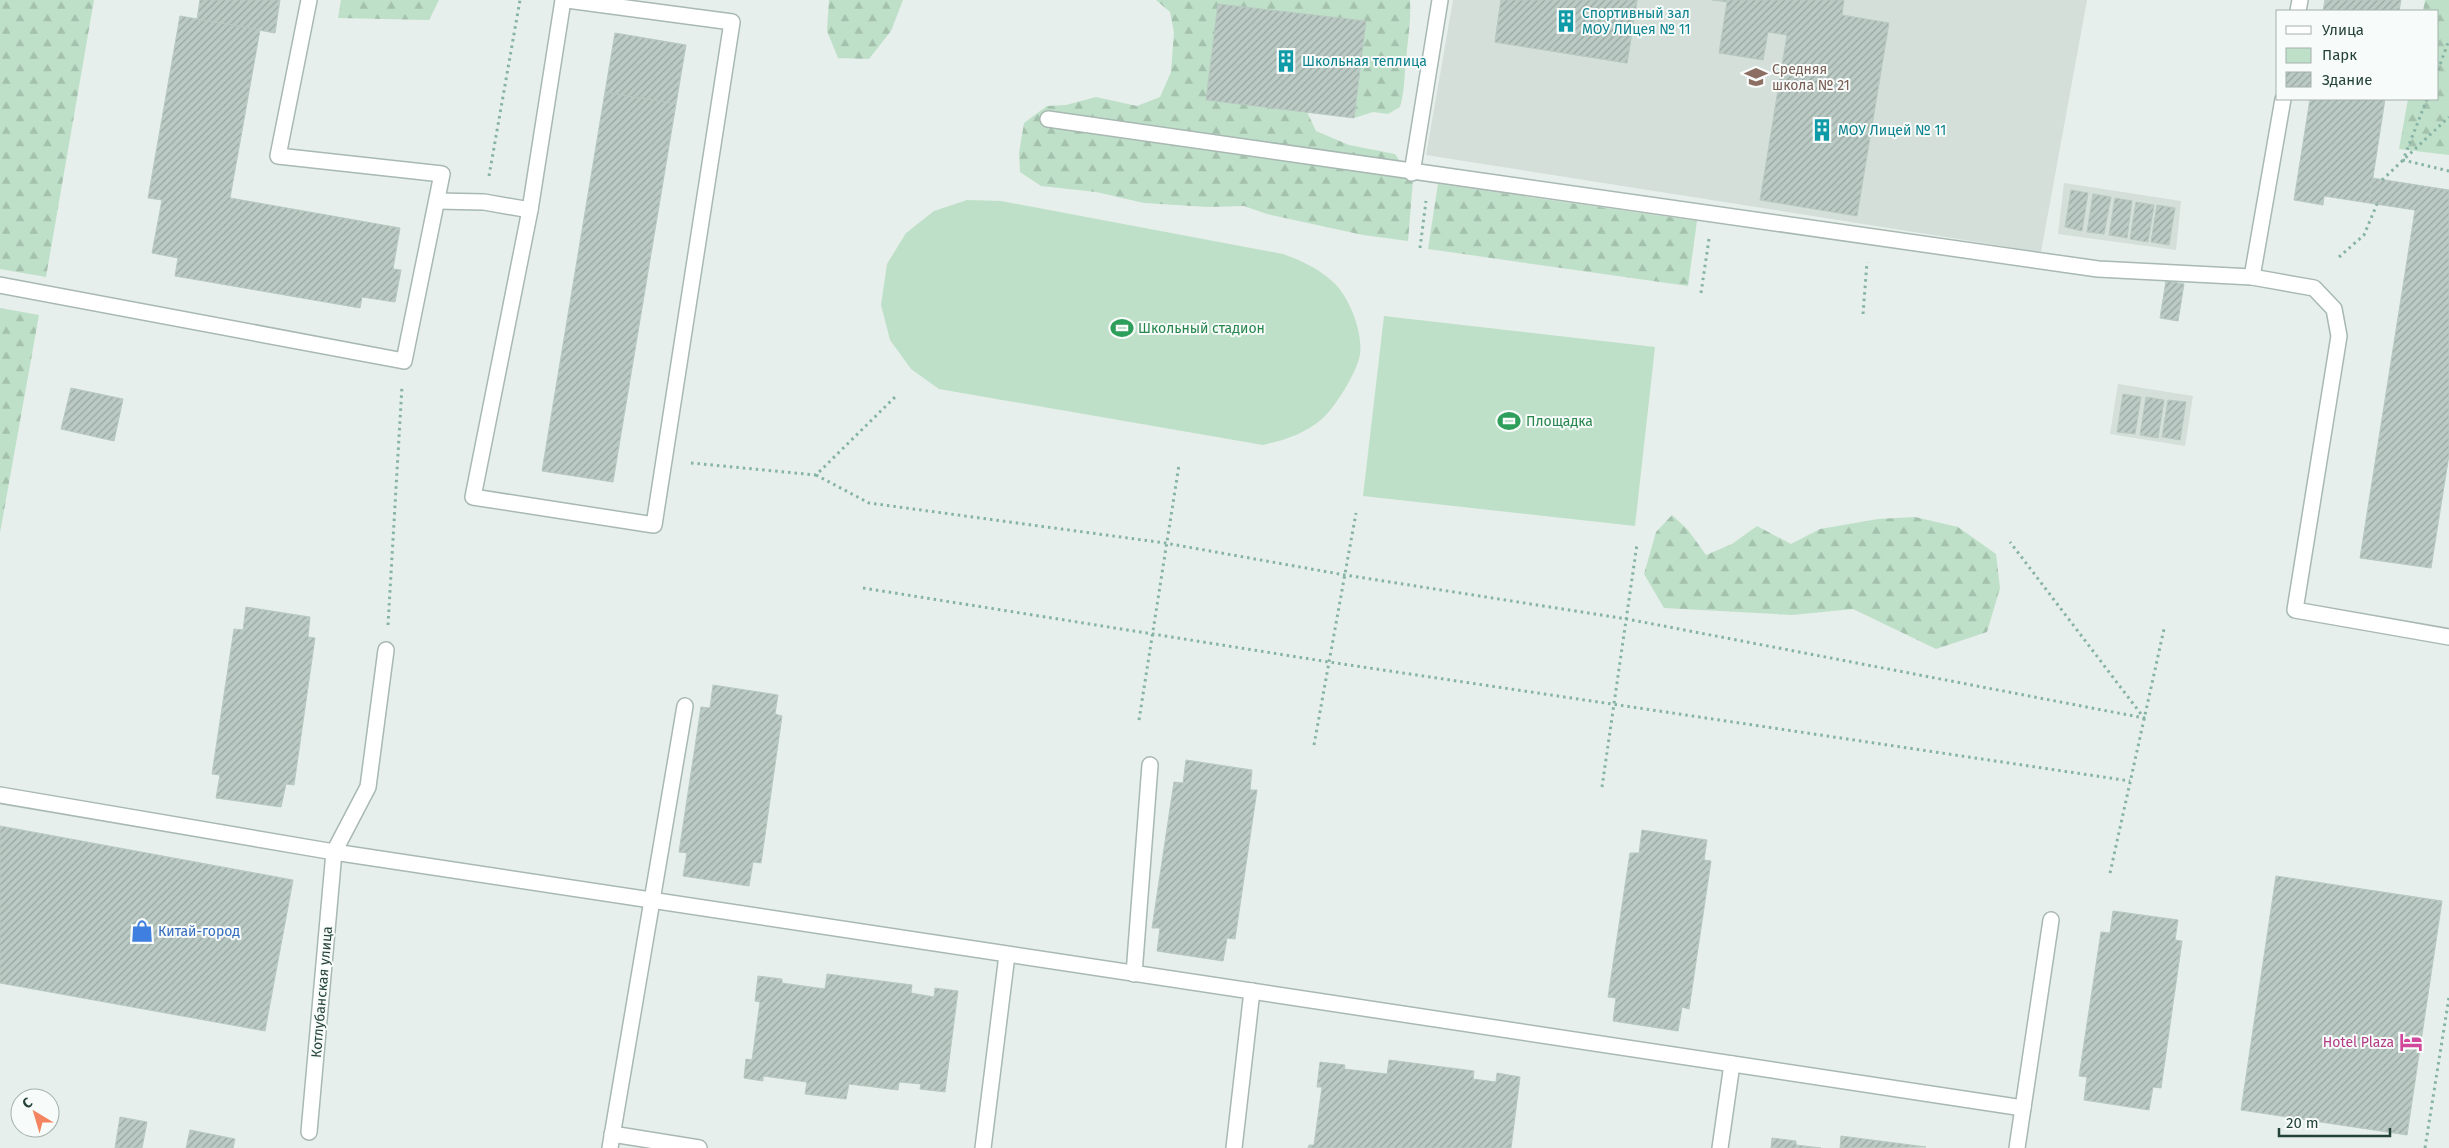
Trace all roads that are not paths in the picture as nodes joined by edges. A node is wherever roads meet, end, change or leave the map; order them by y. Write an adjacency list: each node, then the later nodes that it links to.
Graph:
1 (309, 0): 7 (street)
2 (565, 0): 8 (street); 8 (street)
3 (1440, 0): 6 (street)
4 (2283, 100): 9 (street)
5 (1048, 119): 6 (street)
6 (1412, 173): 9 (street)
7 (437, 201): 8 (street); 10 (street)
8 (530, 210)
9 (2252, 277): 11 (street)
10 (0, 285)
11 (2449, 637)
12 (386, 650): 16 (street)
13 (685, 706): 17 (street)
14 (1150, 766): 20 (street)
15 (0, 796): 16 (street)
16 (334, 852): 17 (street); 24 (street, Котлубанская улица)
17 (652, 901): 19 (street); 25 (street)
18 (2051, 920): 23 (street)
19 (1007, 955): 20 (street); 27 (street)
20 (1134, 974): 21 (street)
21 (1252, 991): 22 (street); 28 (street)
22 (1732, 1064): 23 (street); 29 (street)
23 (2023, 1108): 30 (street)
24 (309, 1132)
25 (611, 1141): 26 (street)
26 (699, 1148)
27 (983, 1148)
28 (1234, 1148)
29 (1720, 1148)
30 (2018, 1148)

